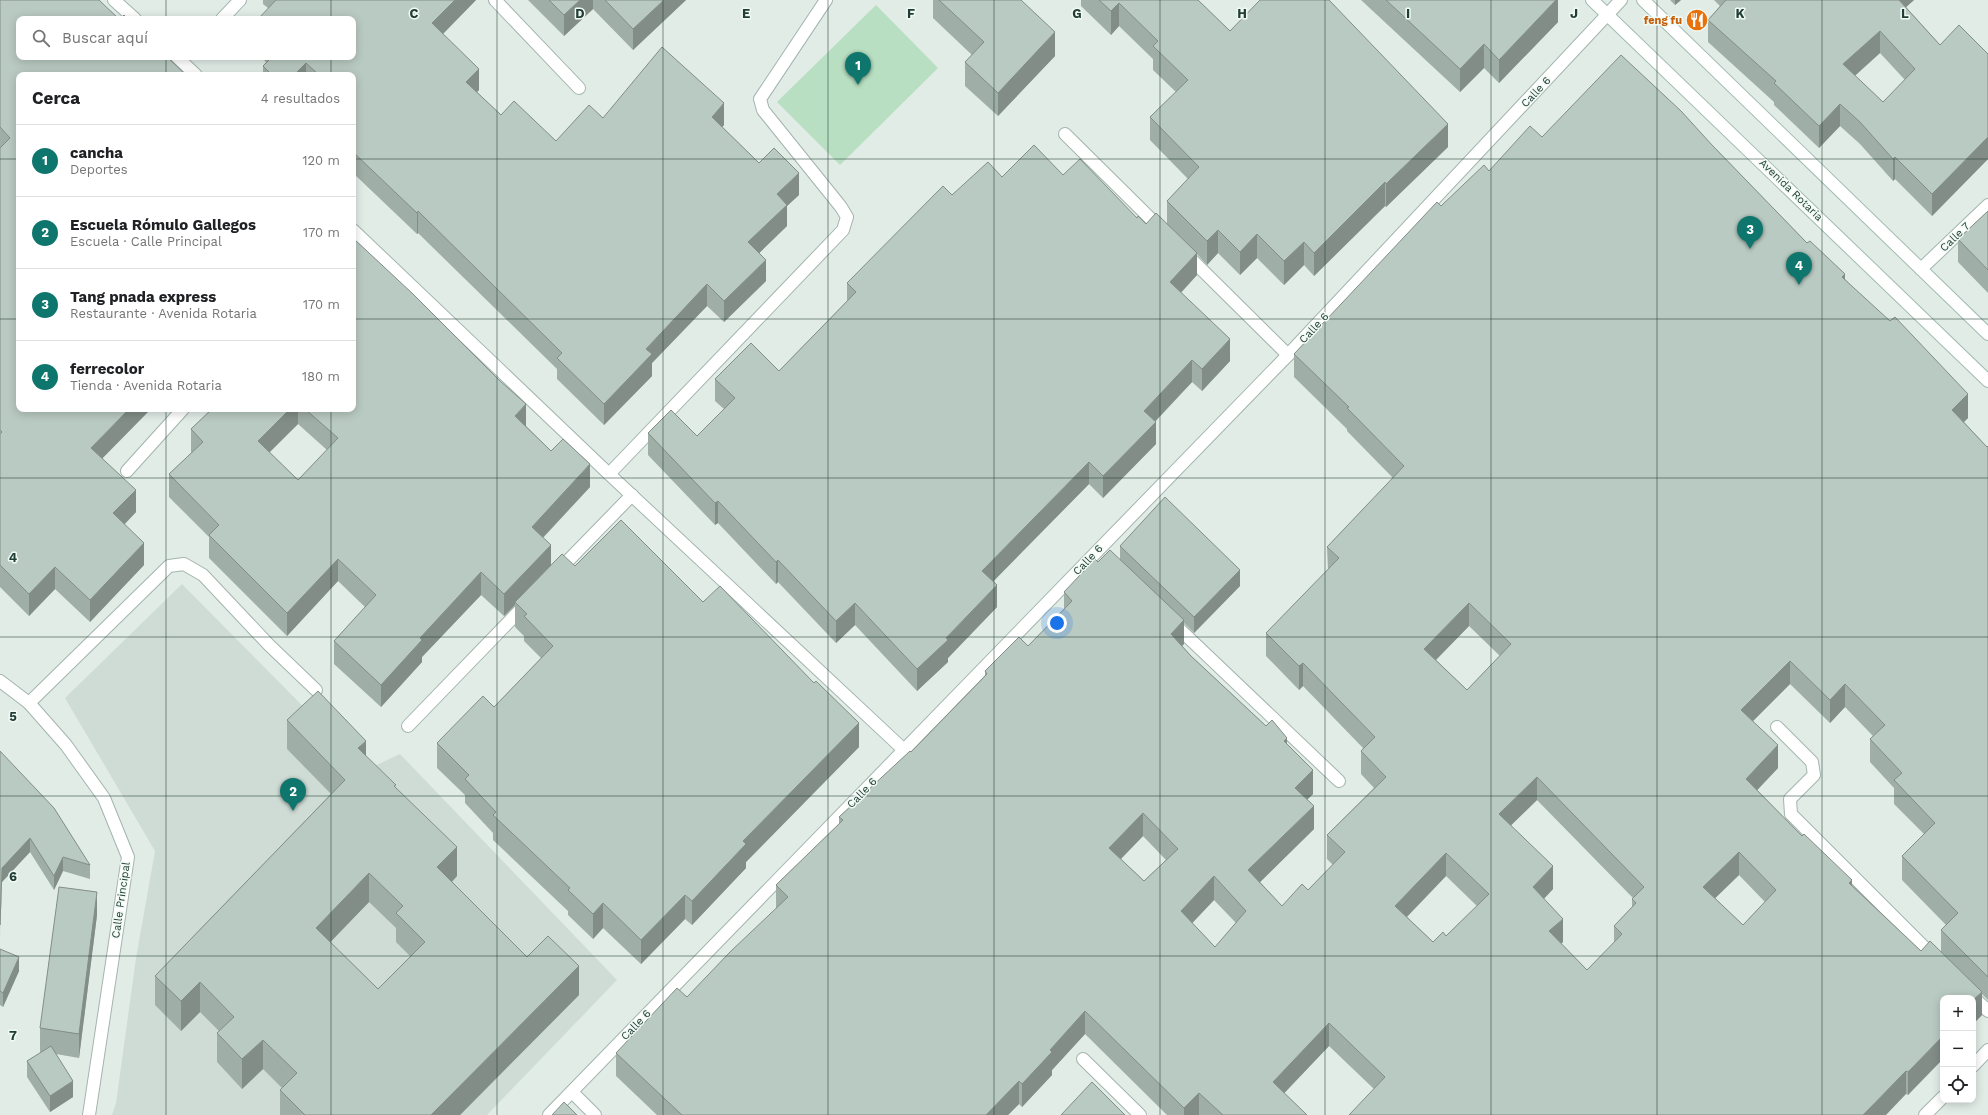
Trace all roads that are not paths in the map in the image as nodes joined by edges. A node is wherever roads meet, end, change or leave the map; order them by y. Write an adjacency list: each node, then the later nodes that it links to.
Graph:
1 (114, 0): 9 (street)
2 (240, 0): 10 (street)
3 (495, 0): 13 (street)
4 (826, 0): 23 (street)
5 (1592, 0): 8 (street, Avenida Rotaria)
6 (1621, 0): 8 (street, Calle 6)
7 (1643, 0): 17 (street)
8 (1608, 15): 19 (street, Calle 6); 20 (street, Avenida Rotaria)
9 (132, 16)
10 (225, 16)
11 (184, 60): 12 (street)
12 (194, 72)
13 (579, 88)
14 (1065, 134): 19 (street)
15 (1988, 205): 17 (street, Calle 7)
16 (356, 233): 23 (street)
17 (1921, 269): 18 (street)
18 (1988, 334)
19 (1288, 355): 25 (street, Calle 6)
20 (1988, 382)
21 (180, 412): 22 (street)
22 (127, 471)
23 (609, 474): 24 (street)
24 (632, 495): 27 (street); 35 (street)
25 (1097, 551): 26 (street); 35 (street, Calle 6)
26 (1109, 562)
27 (550, 580)
28 (533, 596): 33 (street)
29 (1160, 611): 36 (street)
30 (0, 680): 32 (street, Calle Principal)
31 (316, 690): 32 (street)
32 (28, 703): 45 (street, Calle Principal)
33 (408, 726)
34 (1777, 726): 37 (street)
35 (904, 750): 43 (street, Calle 6)
36 (1339, 782)
37 (1944, 967)
38 (1960, 984): 39 (street)
39 (1988, 1011)
40 (1988, 1050): 42 (street)
41 (1083, 1059): 48 (street)
42 (1976, 1063)
43 (572, 1092): 46 (street, Calle 6); 47 (street)
44 (1940, 1100): 49 (street)
45 (89, 1115)
46 (549, 1115)
47 (595, 1115)
48 (1140, 1115)
49 (1925, 1115)

